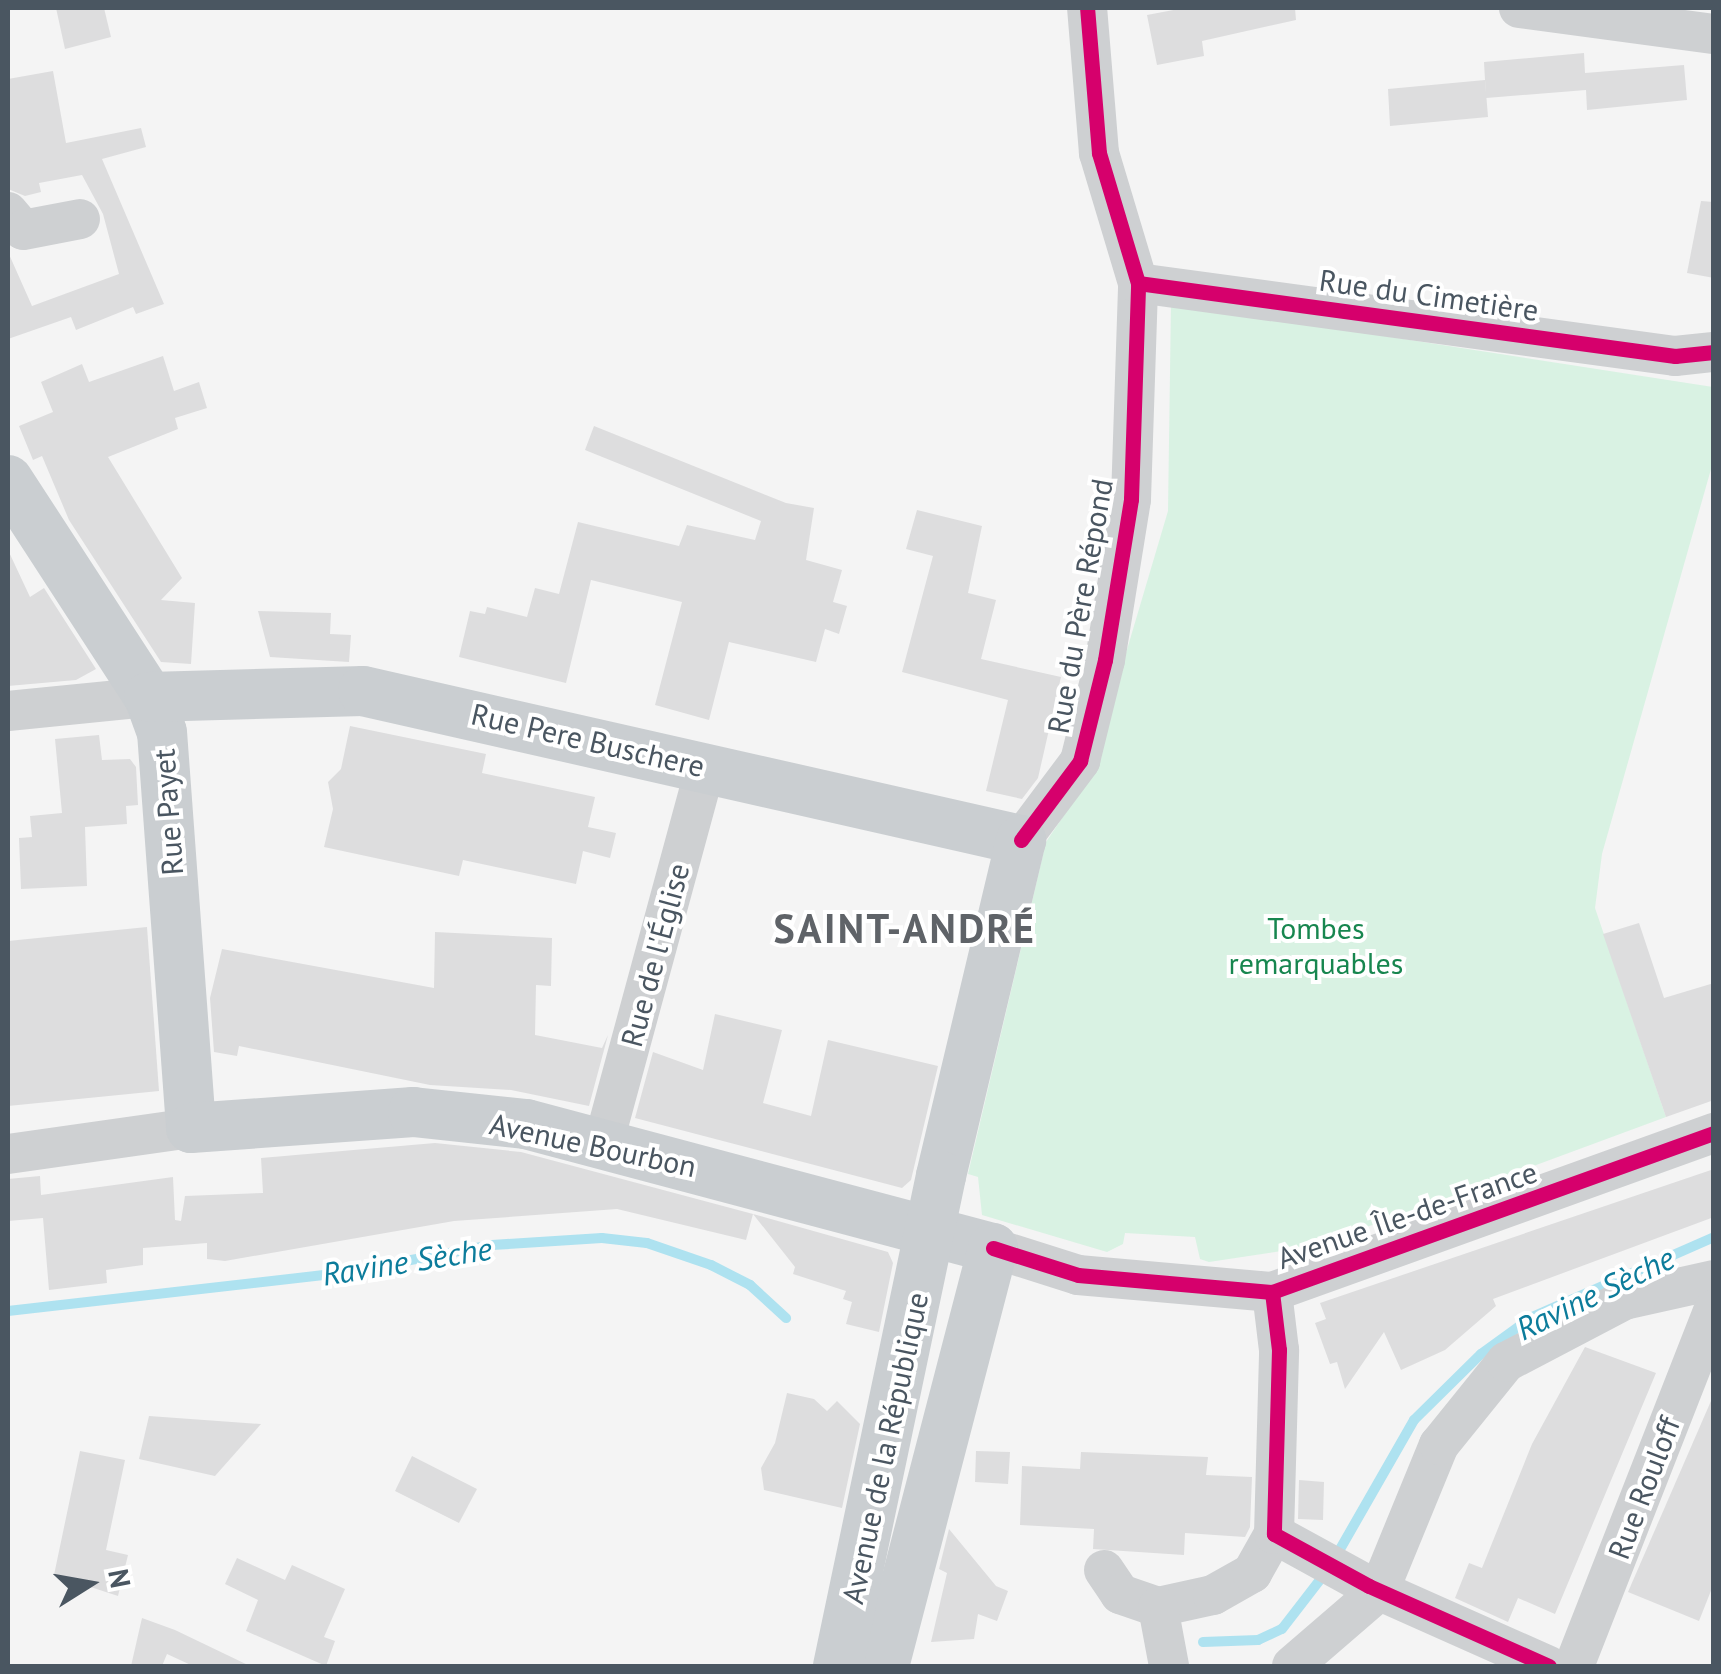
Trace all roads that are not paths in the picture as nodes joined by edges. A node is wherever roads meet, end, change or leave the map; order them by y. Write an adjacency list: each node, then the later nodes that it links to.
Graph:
1 (1087, 8): 6 (street, Rue du Père Répond)
2 (1518, 8): 3 (street)
3 (1714, 34)
4 (8, 212): 5 (street)
5 (80, 219)
6 (1138, 282): 7 (street, Rue du Cimetière); 12 (street, Rue du Père Répond)
7 (1714, 352)
8 (8, 480): 9 (main road, Rue Payet)
9 (149, 697): 10 (street); 11 (main road, Rue Pere Buschere); 13 (main road, Rue Payet)
10 (8, 711)
11 (706, 768): 12 (main road, Rue Pere Buschere); 15 (street, Rue de l'Église)
12 (1021, 840): 17 (main road, Rue du Père Répond)
13 (191, 1128): 15 (main road, Avenue Bourbon); 16 (street, Avenue Bourbon)
14 (1714, 1134): 20 (street, Avenue Île-de-France)
15 (604, 1142): 17 (main road, Avenue Bourbon)
16 (8, 1154)
17 (933, 1230): 18 (main road, Avenue Île-de-France); 26 (main road, Avenue de la République)
18 (994, 1248): 20 (street, Avenue Île-de-France); 27 (main road, Avenue de la République)
19 (1714, 1280): 24 (street)
20 (1272, 1292): 22 (street)
21 (1714, 1309): 31 (street, Rue Rouloff)
22 (1274, 1534): 24 (street); 25 (street)
23 (1104, 1570): 25 (street)
24 (1374, 1588): 29 (street); 30 (street)
25 (1158, 1608): 28 (street)
26 (838, 1666)
27 (884, 1666)
28 (1169, 1666)
29 (1292, 1666)
30 (1548, 1666)
31 (1574, 1666)

